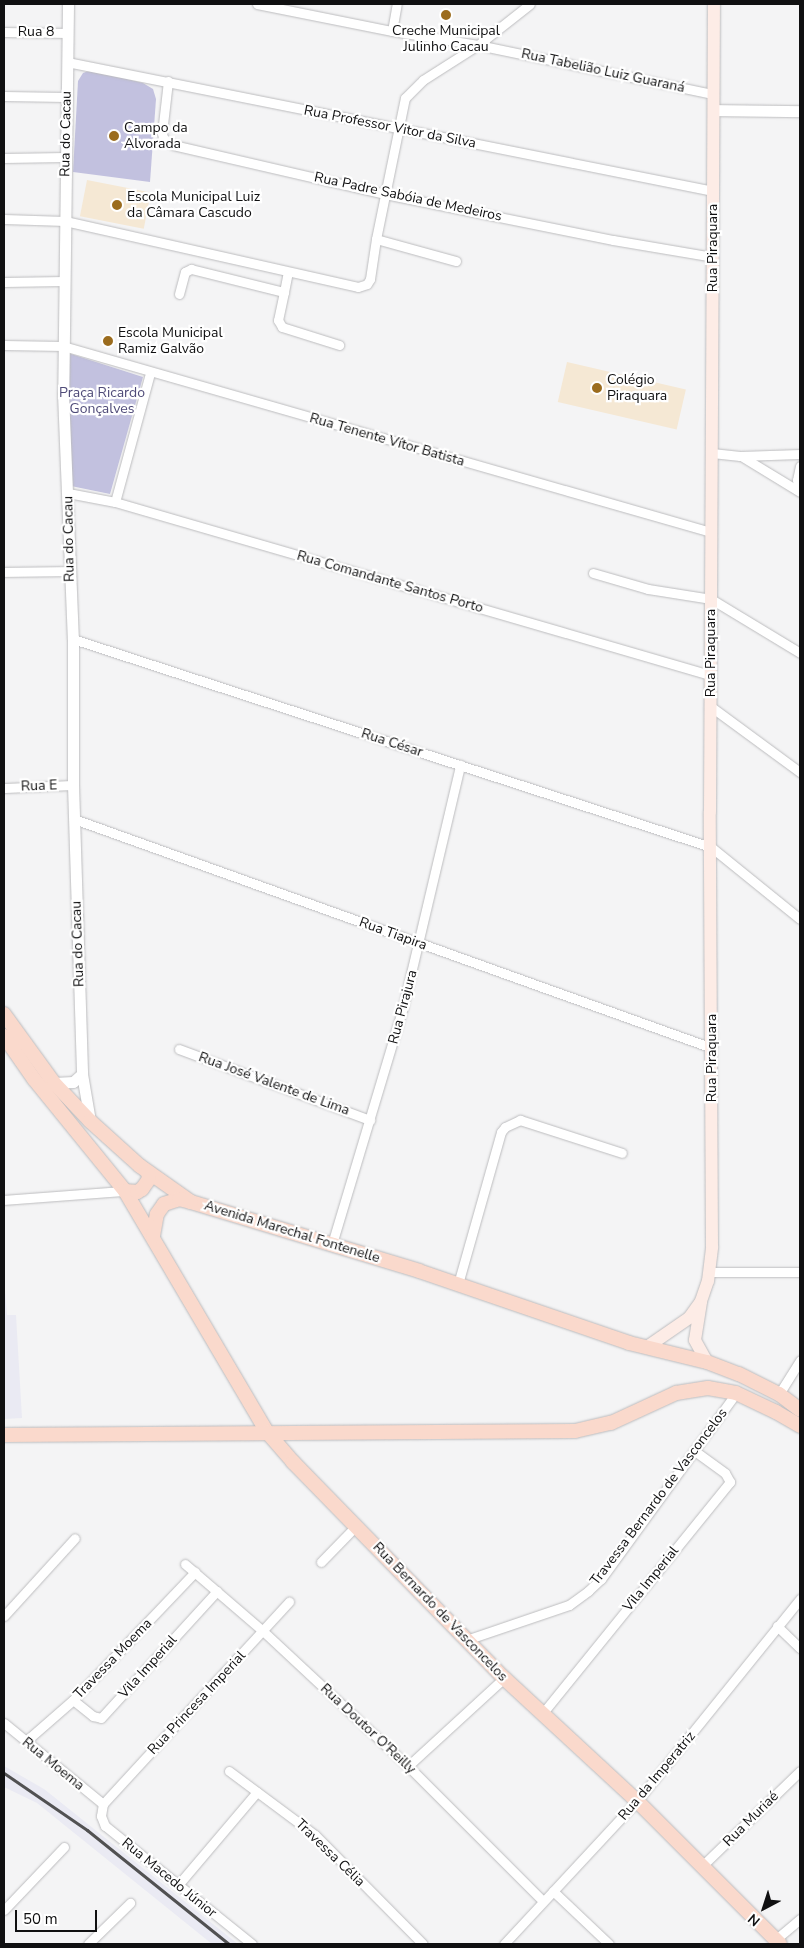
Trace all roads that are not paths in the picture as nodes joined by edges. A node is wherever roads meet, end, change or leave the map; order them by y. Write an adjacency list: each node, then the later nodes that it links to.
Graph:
1 (68, 4): 7 (street, Rua do Cacau)
2 (257, 4): 8 (street, Rua Tabelião Luiz Guaraná)
3 (397, 4): 8 (street)
4 (530, 4): 9 (street)
5 (714, 4): 12 (main road, Rua Piraquara)
6 (4, 32): 7 (street, Rua 8)
7 (67, 32): 10 (street, Rua do Cacau)
8 (392, 32): 9 (street, Rua Tabelião Luiz Guaraná)
9 (478, 45): 12 (street, Rua Tabelião Luiz Guaraná); 17 (street)
10 (67, 62): 11 (street, Rua Professor Vitor da Silva); 14 (street, Rua do Cacau)
11 (168, 81): 17 (street, Rua Professor Vitor da Silva); 21 (street, Rua Padre Sabóia de Medeiros)
12 (713, 94): 15 (main road, Rua Piraquara)
13 (4, 96): 14 (street)
14 (66, 97): 18 (street, Rua do Cacau)
15 (713, 110): 16 (street); 20 (main road, Rua Piraquara)
16 (800, 111)
17 (397, 129): 20 (street, Rua Professor Vitor da Silva); 21 (street)
18 (65, 157): 19 (street); 23 (street, Rua do Cacau)
19 (4, 158)
20 (713, 191): 25 (main road, Rua Piraquara)
21 (385, 194): 24 (street); 25 (street, Rua Padre Sabóia de Medeiros)
22 (4, 219): 23 (street)
23 (65, 221): 27 (street); 28 (street, Rua do Cacau)
24 (376, 239): 26 (street); 27 (street)
25 (713, 257): 36 (main road, Rua Piraquara)
26 (456, 261)
27 (288, 272): 30 (street)
28 (64, 281): 29 (street); 34 (street, Rua do Cacau)
29 (4, 282)
30 (284, 292): 31 (street); 33 (street)
31 (179, 294)
32 (4, 345): 34 (street, Rua Tenente Vítor Batista)
33 (339, 345)
34 (63, 346): 35 (street, Rua Tenente Vítor Batista); 41 (street, Rua do Cacau)
35 (150, 373): 42 (street); 43 (street, Rua Tenente Vítor Batista)
36 (712, 453): 38 (street); 43 (main road, Rua Piraquara)
37 (800, 454): 38 (street)
38 (740, 456): 40 (street)
39 (800, 466): 40 (street)
40 (800, 491)
41 (68, 493): 42 (street, Rua Comandante Santos Porto); 44 (street, Rua do Cacau)
42 (115, 502): 50 (street, Rua Comandante Santos Porto)
43 (712, 532): 47 (main road, Rua Piraquara)
44 (70, 571): 45 (street); 48 (street, Rua do Cacau)
45 (4, 572)
46 (593, 573): 47 (street)
47 (711, 599): 49 (street); 50 (main road, Rua Piraquara)
48 (73, 639): 52 (street, Rua César); 54 (street, Rua do Cacau)
49 (800, 653)
50 (710, 675): 51 (main road, Rua Piraquara)
51 (710, 706): 53 (street); 57 (main road, Rua Piraquara)
52 (460, 766): 57 (street, Rua César); 59 (street, Rua Pirajura)
53 (800, 772)
54 (73, 785): 55 (street, Rua E); 56 (street, Rua do Cacau)
55 (4, 788)
56 (74, 819): 59 (street, Rua Tiapira); 64 (street, Rua do Cacau)
57 (712, 847): 58 (street); 62 (main road, Rua Piraquara)
58 (800, 919)
59 (419, 944): 62 (street, Rua Tiapira); 66 (street, Rua Pirajura)
60 (4, 1014): 65 (main road, Avenida Marechal Fontenelle)
61 (4, 1036): 70 (main road)
62 (712, 1048): 75 (main road, Rua Piraquara)
63 (179, 1049): 66 (street, Rua José Valente de Lima)
64 (82, 1074): 65 (street); 67 (street, Rua do Cacau)
65 (54, 1084): 67 (main road, Avenida Marechal Fontenelle)
66 (370, 1120): 74 (street, Rua Pirajura)
67 (90, 1121): 69 (main road, Avenida Marechal Fontenelle)
68 (622, 1153): 77 (street)
69 (148, 1172): 70 (main road); 72 (main road, Avenida Marechal Fontenelle)
70 (125, 1191): 71 (street); 73 (main road)
71 (4, 1200)
72 (191, 1202): 73 (main road); 74 (main road, Avenida Marechal Fontenelle)
73 (153, 1236): 87 (main road, Rua Bernardo de Vasconcelos)
74 (332, 1244): 77 (main road, Avenida Marechal Fontenelle)
75 (709, 1272): 76 (street); 78 (main road, Rua Piraquara)
76 (800, 1272)
77 (458, 1284): 79 (main road, Avenida Marechal Fontenelle)
78 (701, 1301): 79 (main road, Rua Piraquara); 81 (main road, Rua Piraquara)
79 (647, 1347): 81 (main road, Avenida Marechal Fontenelle)
80 (800, 1360): 83 (street)
81 (711, 1363): 83 (main road, Avenida Marechal Fontenelle)
82 (736, 1393): 85 (main road); 86 (main road); 89 (street, Travessa Bernardo de Vasconcelos)
83 (779, 1394): 84 (main road, Avenida Marechal Fontenelle)
84 (800, 1410)
85 (800, 1426)
86 (306, 1431): 87 (main road); 90 (main road)
87 (267, 1432): 88 (main road); 90 (main road, Rua Bernardo de Vasconcelos)
88 (4, 1435)
89 (695, 1451): 102 (street, Travessa Bernardo de Vasconcelos); 106 (street, Vila Imperial)
90 (293, 1462): 91 (main road, Rua Bernardo de Vasconcelos)
91 (356, 1526): 93 (street); 102 (main road, Rua Bernardo de Vasconcelos)
92 (75, 1538): 99 (street)
93 (321, 1562)
94 (186, 1564): 95 (street, Rua Doutor O'Reilly)
95 (195, 1572): 96 (street, Rua Doutor O'Reilly); 105 (street, Travessa Moema)
96 (217, 1592): 101 (street, Rua Doutor O'Reilly); 105 (street, Vila Imperial)
97 (800, 1599): 100 (street, Rua da Imperatriz)
98 (289, 1602): 101 (street, Rua Princesa Imperial)
99 (4, 1616)
100 (777, 1626): 103 (street); 113 (street, Rua da Imperatriz)
101 (263, 1631): 109 (street, Rua Doutor O'Reilly); 114 (street, Rua Princesa Imperial)
102 (466, 1640): 104 (main road, Rua Bernardo de Vasconcelos)
103 (800, 1648)
104 (504, 1678): 106 (main road, Rua Bernardo de Vasconcelos); 109 (street)
105 (73, 1700): 108 (street, Travessa Moema)
106 (542, 1714): 113 (main road, Rua Bernardo de Vasconcelos)
107 (4, 1724): 108 (street, Rua Moema)
108 (26, 1742): 114 (street, Rua Moema)
109 (408, 1766): 119 (street, Rua Doutor O'Reilly)
110 (800, 1771): 116 (street, Rua Muriaé)
111 (229, 1772): 112 (street, Travessa Célia)
112 (257, 1792): 117 (street); 126 (street, Travessa Célia)
113 (637, 1801): 116 (main road, Rua Bernardo de Vasconcelos); 118 (street, Rua da Imperatriz)
114 (103, 1804): 117 (street, Rua Macedo Júnior)
115 (64, 1847): 121 (street)
116 (702, 1866): 123 (main road, Rua Bernardo de Vasconcelos)
117 (178, 1885): 125 (street, Rua Macedo Júnior)
118 (553, 1891): 119 (street, Rua da Imperatriz); 128 (street)
119 (543, 1900): 127 (street, Rua da Imperatriz)
120 (130, 1903): 124 (street)
121 (4, 1910)
122 (800, 1919): 123 (street)
123 (778, 1942)
124 (88, 1944)
125 (252, 1944)
126 (423, 1944)
127 (504, 1944)
128 (608, 1944)

